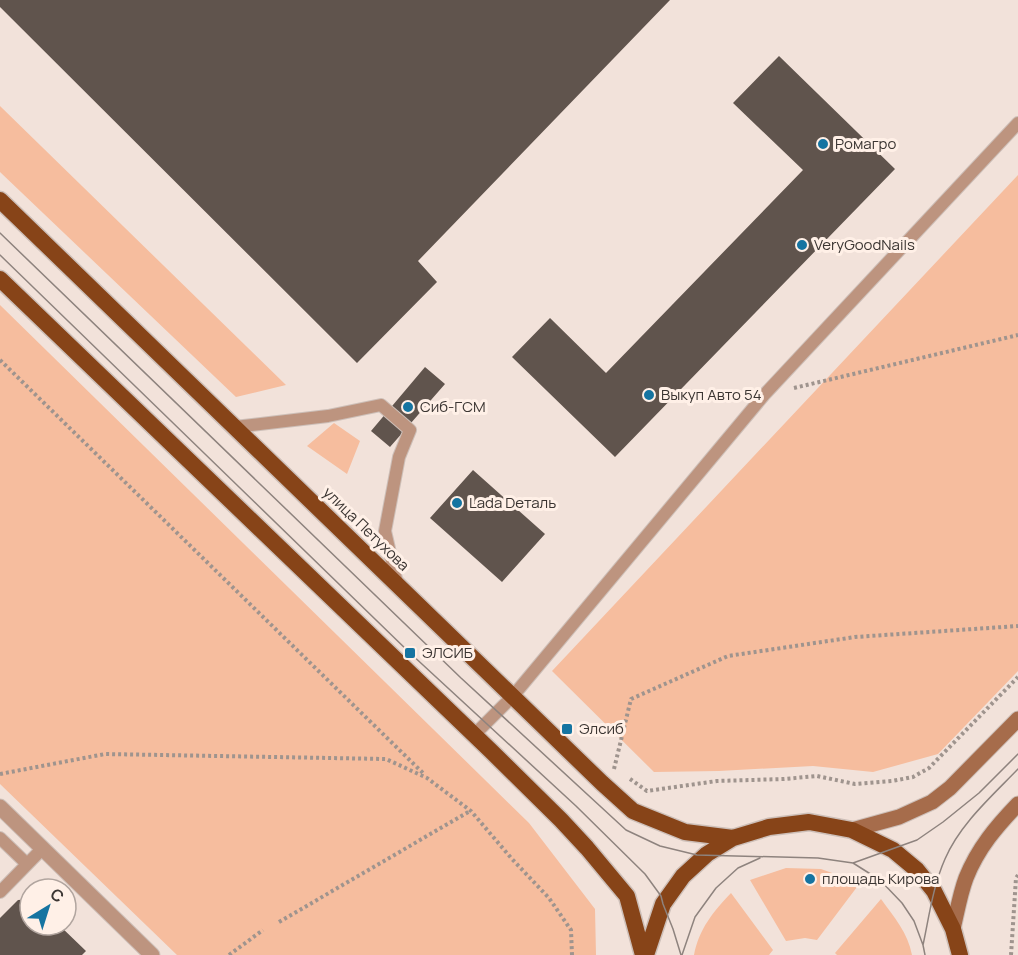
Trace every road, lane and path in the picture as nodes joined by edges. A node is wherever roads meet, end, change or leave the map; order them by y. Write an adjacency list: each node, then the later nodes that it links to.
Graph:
1 (1018, 123): 6 (lane)
2 (0, 200): 7 (highway, улица Петухова)
3 (0, 279): 13 (highway)
4 (1018, 335): 6 (path)
5 (0, 360): 17 (path)
6 (764, 395): 11 (lane)
7 (235, 427): 8 (highway, улица Петухова); 8 (lane)
8 (397, 584): 11 (highway, улица Петухова)
9 (1018, 626): 15 (path)
10 (1018, 677): 15 (path)
11 (513, 696): 13 (lane); 23 (highway, улица Петухова)
12 (1018, 719): 21 (main road)
13 (474, 735): 34 (highway)
14 (606, 762): 15 (path)
15 (614, 769)
16 (0, 774): 17 (path)
17 (427, 778): 20 (path)
18 (1018, 804): 29 (main road)
19 (0, 807): 24 (street)
20 (471, 811): 28 (path); 33 (path)
21 (852, 830): 23 (highway); 29 (highway)
22 (0, 838): 25 (lane)
23 (733, 838): 34 (highway)
24 (42, 849): 25 (lane); 31 (street)
25 (27, 864): 27 (lane)
26 (1018, 875): 36 (path)
27 (0, 892)
28 (279, 922)
29 (953, 929): 35 (highway)
30 (263, 930): 32 (path)
31 (152, 955)
32 (229, 955)
33 (572, 955)
34 (644, 955)
35 (960, 955)
36 (1011, 955)

